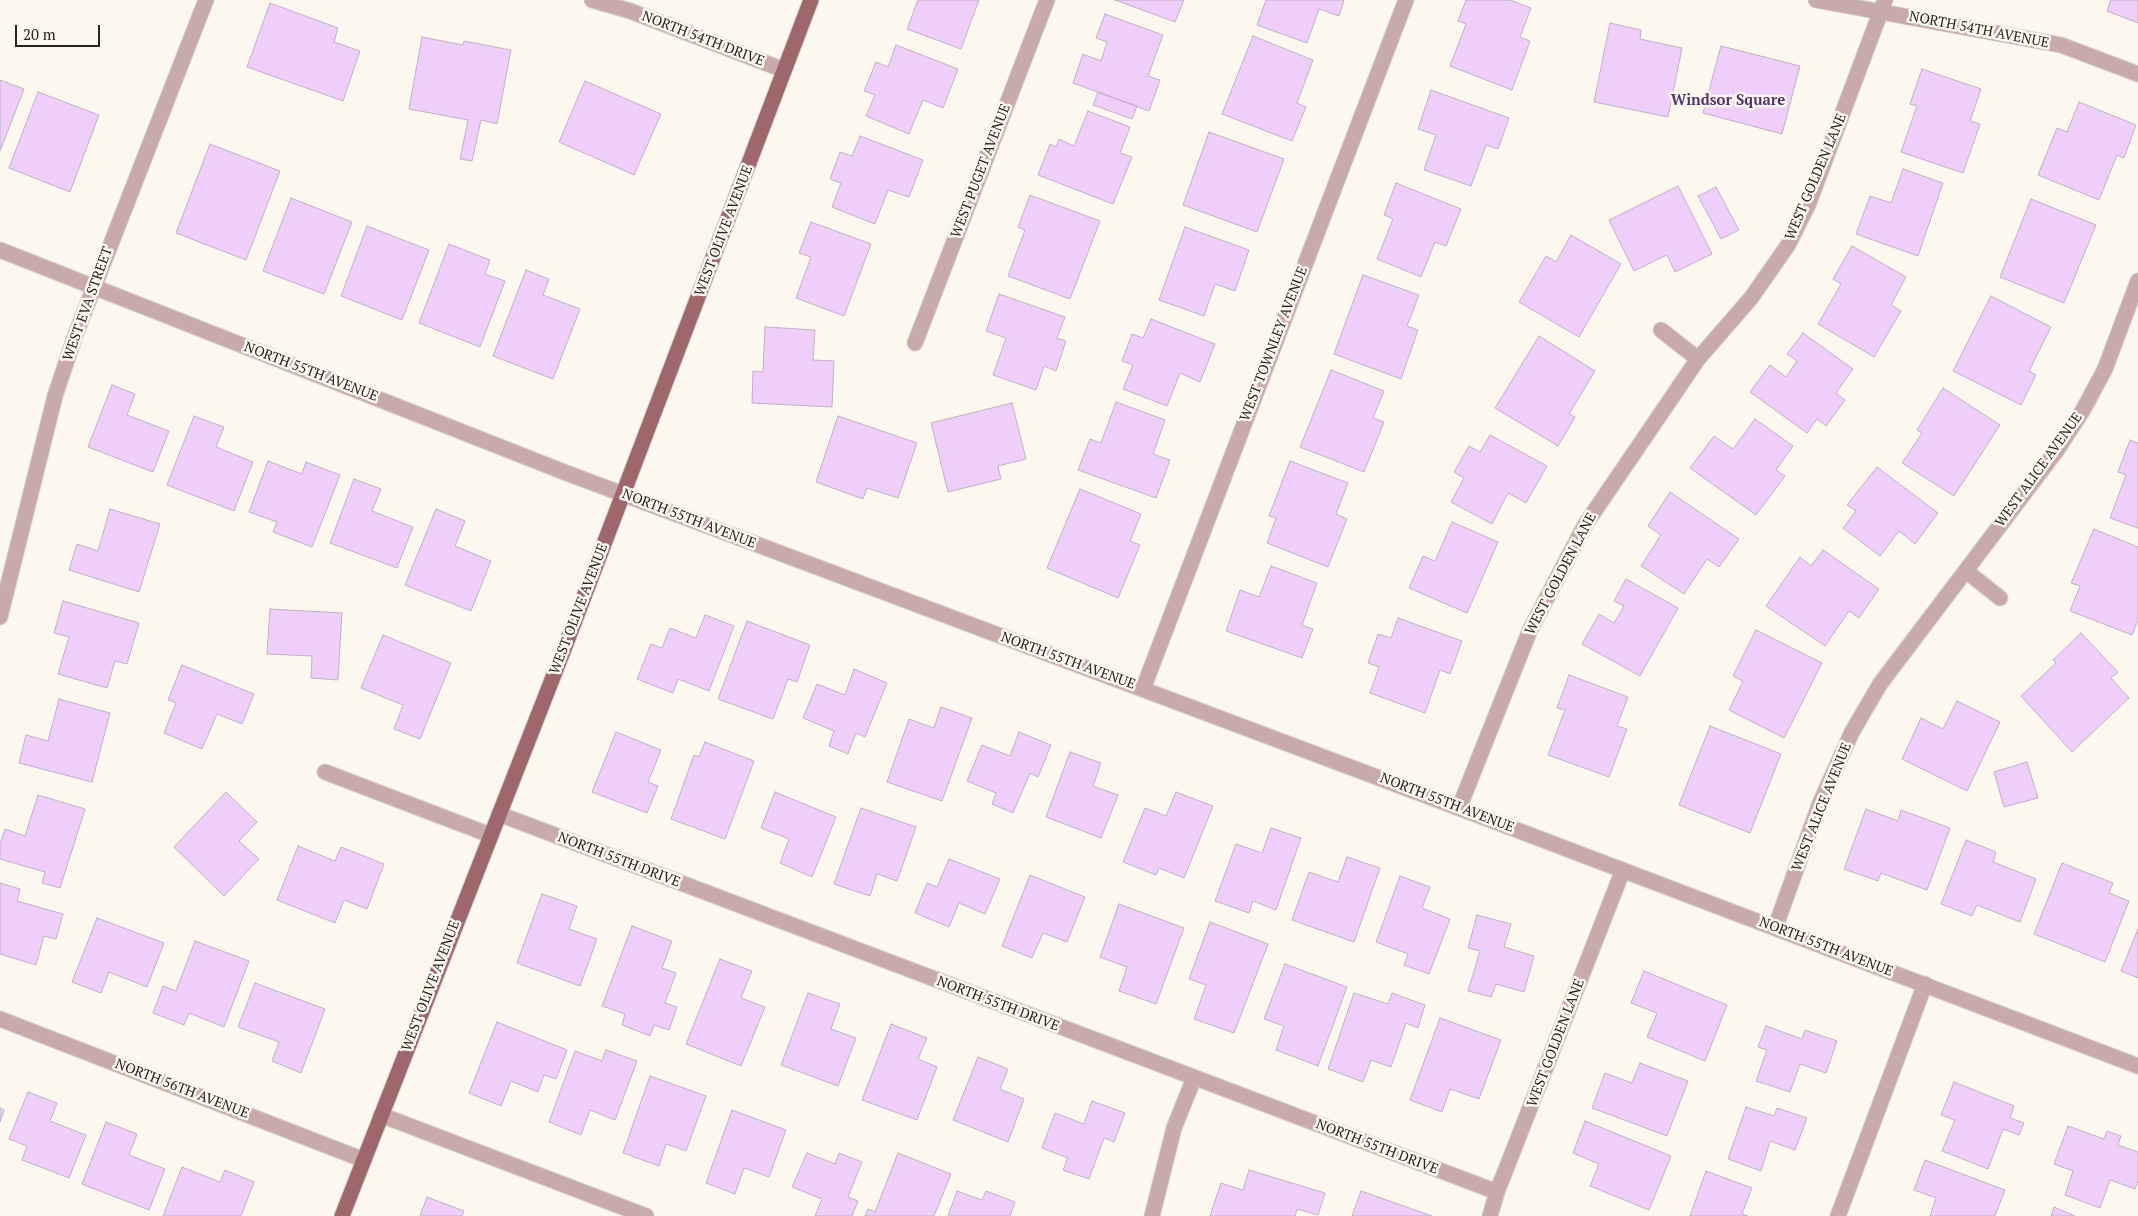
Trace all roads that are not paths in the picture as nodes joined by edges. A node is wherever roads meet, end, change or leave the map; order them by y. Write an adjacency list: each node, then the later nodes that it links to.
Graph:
1 (206, 0): 12 (street, WEST EVA STREET)
2 (592, 0): 8 (street, NORTH 54TH DRIVE)
3 (811, 0): 8 (main road, WEST OLIVE AVENUE)
4 (1047, 0): 14 (street, WEST PUGET AVENUE)
5 (1406, 0): 20 (street, WEST TOWNLEY AVENUE)
6 (1816, 0): 7 (street, NORTH 54TH AVENUE)
7 (1883, 5): 9 (street, NORTH 54TH AVENUE); 15 (street, WEST GOLDEN LANE)
8 (784, 70): 16 (main road, WEST OLIVE AVENUE)
9 (2138, 74)
10 (0, 250): 12 (street, NORTH 55TH AVENUE)
11 (2138, 281): 17 (street, WEST ALICE AVENUE)
12 (94, 287): 16 (street, NORTH 55TH AVENUE); 19 (street, WEST EVA STREET)
13 (1661, 330): 15 (street)
14 (915, 343)
15 (1698, 359): 22 (street, WEST GOLDEN LANE)
16 (623, 494): 20 (street, NORTH 55TH AVENUE); 23 (main road, WEST OLIVE AVENUE)
17 (1966, 571): 18 (street); 26 (street, WEST ALICE AVENUE)
18 (2000, 598)
19 (0, 617)
20 (1143, 689): 22 (street, NORTH 55TH AVENUE)
21 (325, 772): 24 (street)
22 (1459, 808): 25 (street, NORTH 55TH AVENUE)
23 (499, 814): 24 (main road, WEST OLIVE AVENUE); 30 (street, NORTH 55TH DRIVE)
24 (490, 835): 31 (main road, WEST OLIVE AVENUE)
25 (1623, 870): 26 (street, NORTH 55TH AVENUE); 33 (street, WEST GOLDEN LANE)
26 (1775, 928): 27 (street, NORTH 55TH AVENUE)
27 (1925, 984): 29 (street, NORTH 55TH AVENUE); 38 (street)
28 (0, 1018): 32 (street, NORTH 56TH AVENUE)
29 (2138, 1066)
30 (1194, 1078): 33 (street, NORTH 55TH DRIVE); 36 (street)
31 (381, 1115): 32 (main road, WEST OLIVE AVENUE); 35 (street)
32 (364, 1160): 34 (main road, WEST OLIVE AVENUE)
33 (1498, 1192): 37 (street, WEST GOLDEN LANE)
34 (342, 1216)
35 (646, 1216)
36 (1152, 1216)
37 (1490, 1216)
38 (1838, 1216)

